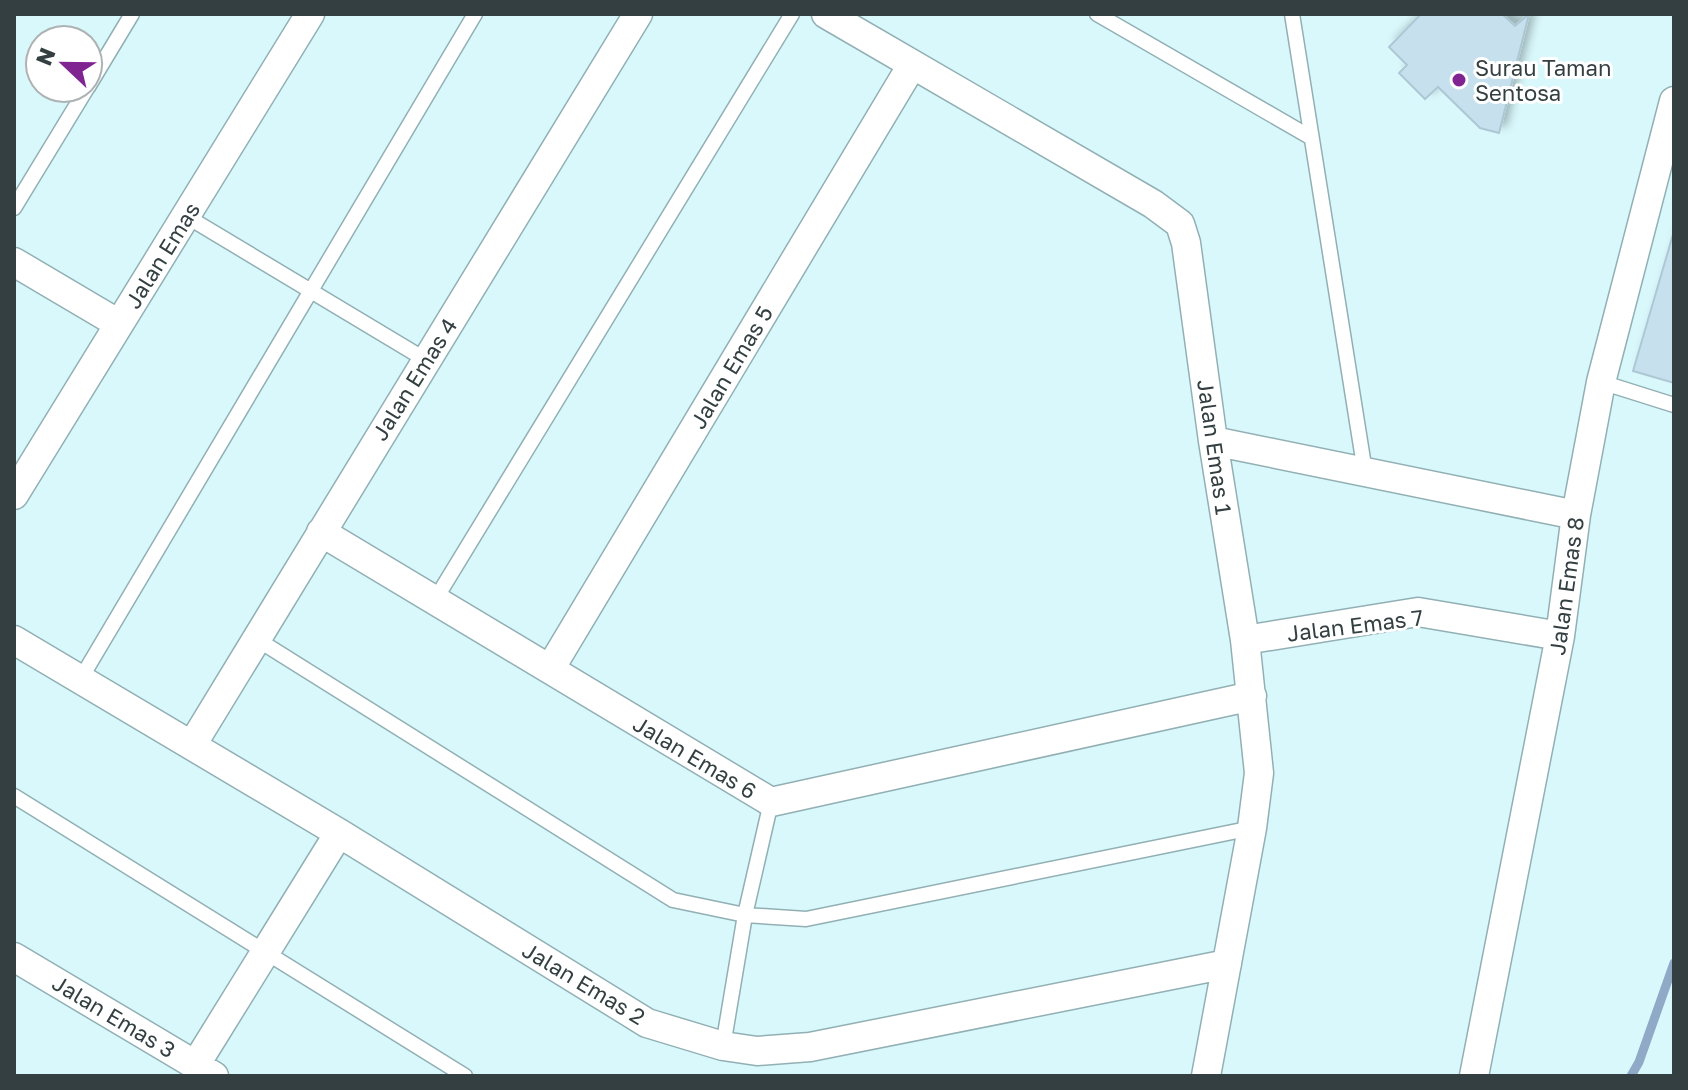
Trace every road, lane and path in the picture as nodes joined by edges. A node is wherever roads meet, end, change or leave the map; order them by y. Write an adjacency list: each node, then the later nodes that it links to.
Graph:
1 (132, 14): 9 (lane)
2 (310, 14): 15 (street, Jalan Emas)
3 (475, 14): 17 (lane)
4 (638, 14): 19 (street, Jalan Emas 4)
5 (792, 14): 27 (lane)
6 (1097, 14): 13 (lane)
7 (1292, 14): 13 (lane)
8 (836, 16): 10 (street, Jalan Emas 1)
9 (104, 60)
10 (912, 65): 22 (street, Jalan Emas 1); 32 (street, Jalan Emas 5)
11 (1674, 101): 20 (street, Jalan Emas 8)
12 (78, 104): 14 (lane)
13 (1310, 137): 23 (lane)
14 (14, 208)
15 (186, 216): 17 (lane); 18 (street, Jalan Emas)
16 (14, 262): 18 (street)
17 (311, 293): 19 (lane); 33 (lane)
18 (119, 324): 24 (street, Jalan Emas)
19 (426, 360): 26 (street, Jalan Emas 4)
20 (1601, 382): 21 (lane); 25 (street, Jalan Emas 8)
21 (1674, 405)
22 (1213, 441): 23 (street); 31 (street, Jalan Emas 1)
23 (1365, 472): 25 (street)
24 (14, 495)
25 (1576, 515): 28 (street, Jalan Emas 8)
26 (321, 532): 27 (street, Jalan Emas 6); 29 (street, Jalan Emas 4)
27 (435, 600): 32 (street, Jalan Emas 6)
28 (1560, 636): 31 (street, Jalan Emas 7); 48 (street, Jalan Emas 8)
29 (255, 638): 35 (street, Jalan Emas 4); 40 (lane)
30 (14, 640): 33 (street, Jalan Emas 2)
31 (1245, 640): 34 (street, Jalan Emas 1)
32 (550, 669): 37 (street, Jalan Emas 6)
33 (80, 680): 35 (street, Jalan Emas 2)
34 (1252, 696): 37 (street, Jalan Emas 6); 38 (street, Jalan Emas 1)
35 (192, 745): 39 (street, Jalan Emas 2)
36 (14, 796): 41 (lane)
37 (771, 802): 40 (lane)
38 (1252, 828): 40 (lane); 43 (street, Jalan Emas 1)
39 (339, 833): 41 (street); 44 (street, Jalan Emas 2)
40 (745, 915): 44 (lane)
41 (267, 951): 45 (street); 46 (lane)
42 (14, 958): 45 (street, Jalan Emas 3)
43 (1227, 964): 44 (street, Jalan Emas 2); 47 (street, Jalan Emas 1)
44 (723, 1046)
45 (207, 1072)
46 (465, 1076)
47 (1206, 1076)
48 (1474, 1076)

